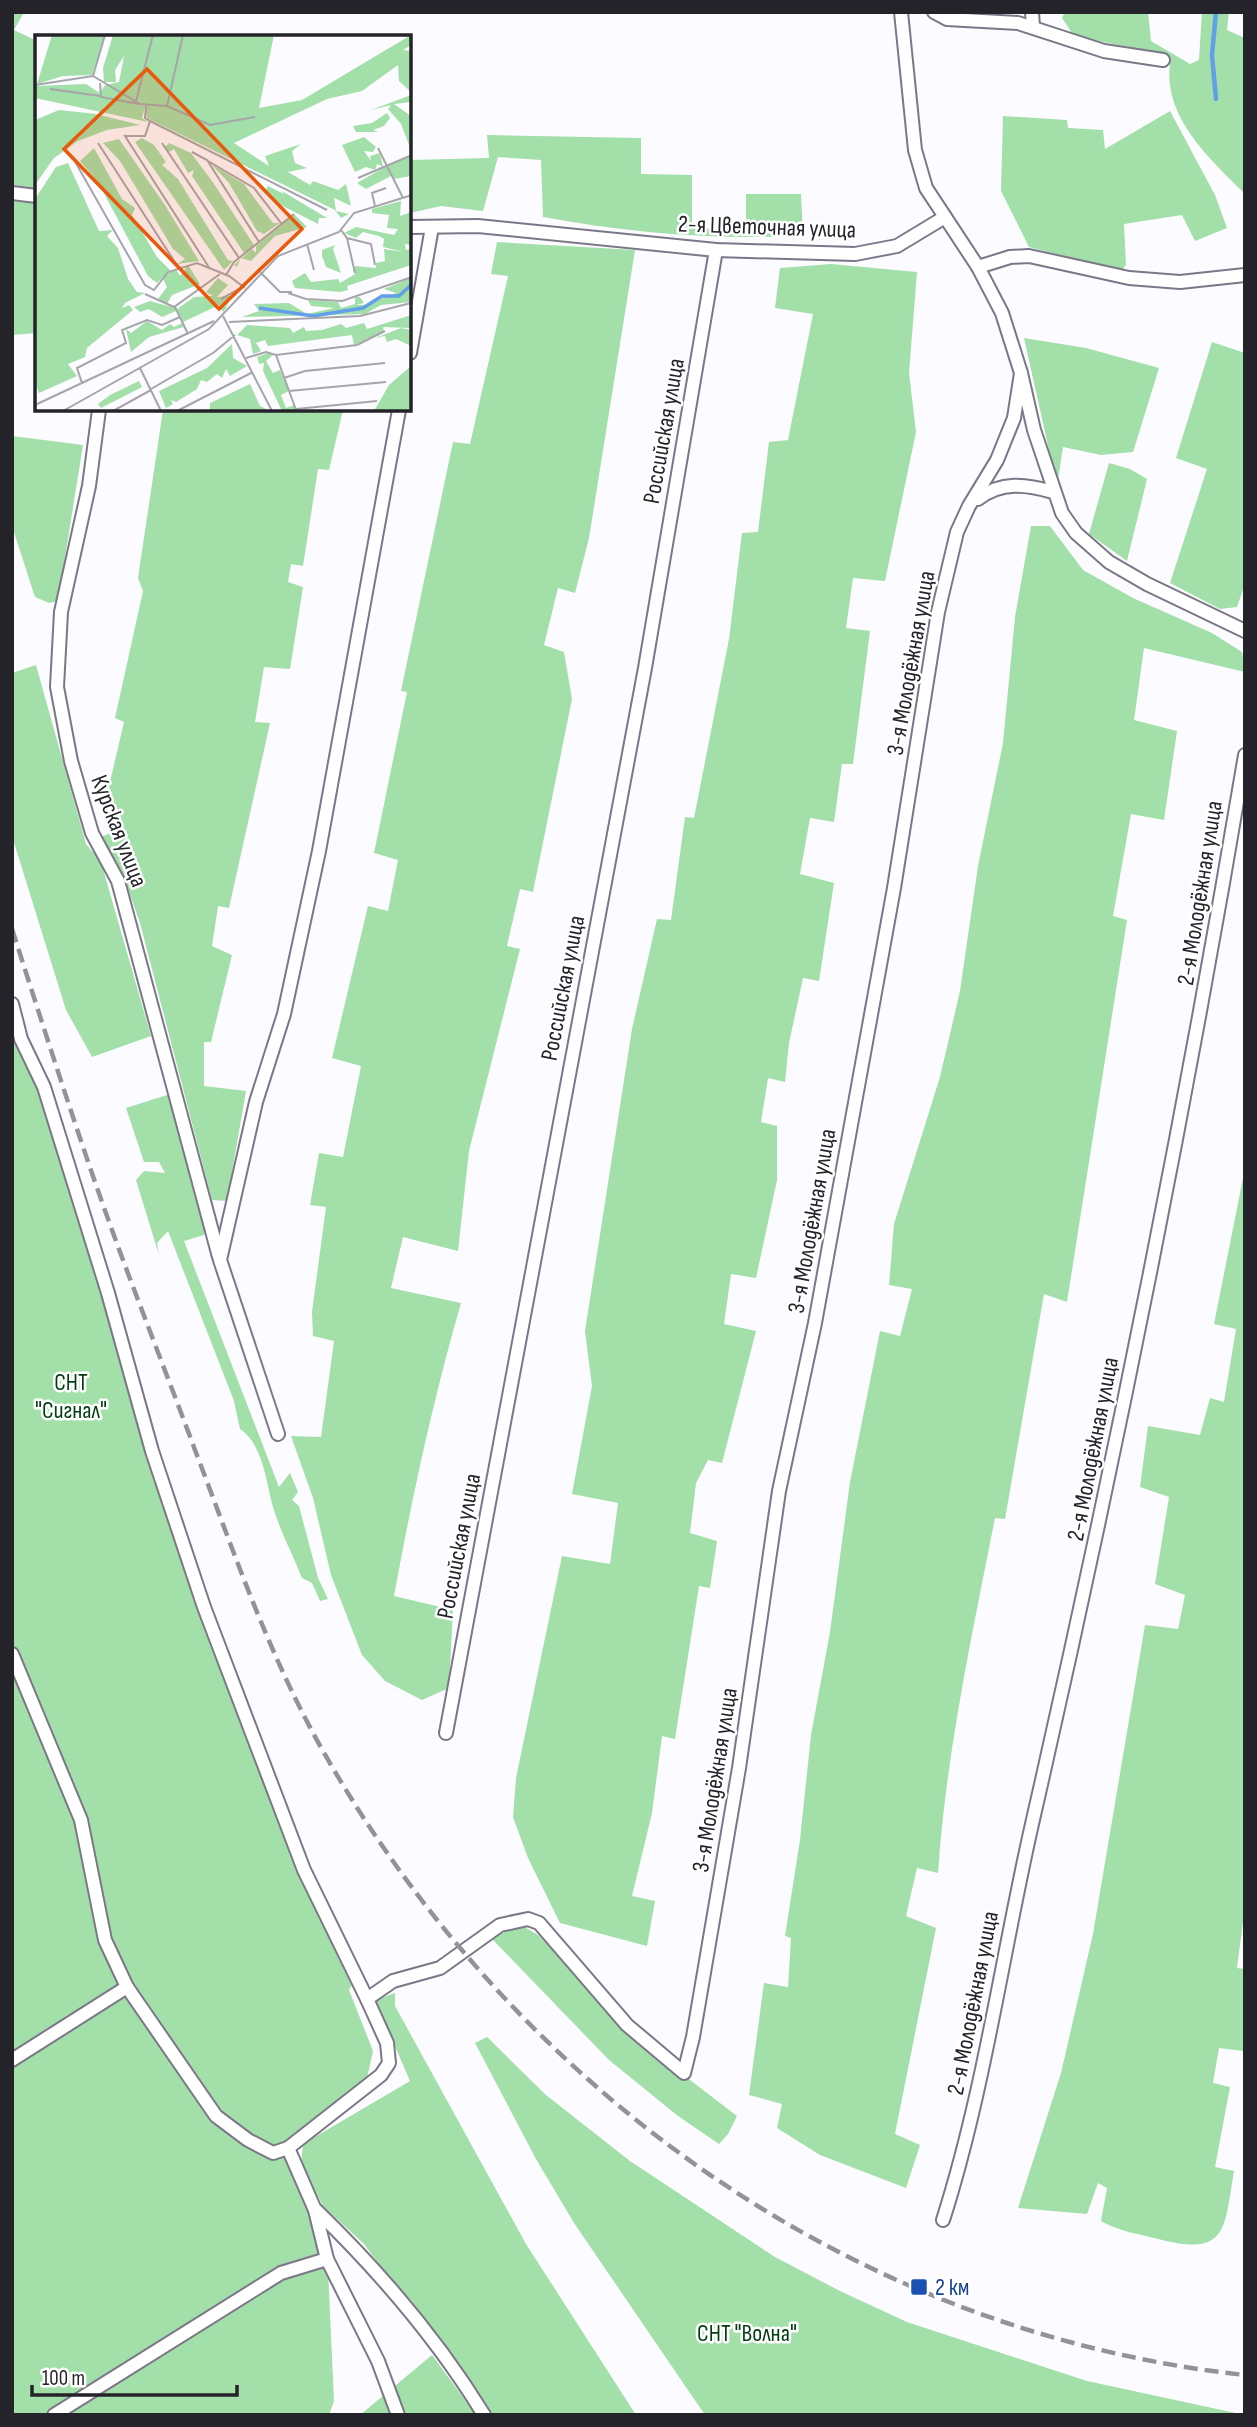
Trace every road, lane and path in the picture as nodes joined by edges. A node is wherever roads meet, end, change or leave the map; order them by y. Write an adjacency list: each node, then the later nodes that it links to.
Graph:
1 (901, 12): 8 (street)
2 (934, 12): 4 (street)
3 (1032, 12): 4 (street)
4 (1033, 27): 5 (street)
5 (1163, 60)
6 (12, 193): 7 (street)
7 (35, 196)
8 (945, 217): 11 (street, 2-я Цветочная улица); 12 (street)
9 (411, 228): 10 (street, 2-я Цветочная улица)
10 (432, 228): 11 (street, 2-я Цветочная улица); 14 (street)
11 (716, 250): 26 (street, Российская улица)
12 (978, 267): 13 (street); 15 (street)
13 (1245, 275)
14 (411, 347)
15 (1021, 373): 18 (street); 19 (street, 3-я Молодёжная улица)
16 (99, 411): 23 (street, Курская улица)
17 (399, 411): 23 (street)
18 (1053, 492): 19 (street); 20 (street)
19 (969, 506): 28 (street, 3-я Молодёжная улица)
20 (1245, 631)
21 (1245, 754): 32 (street, 2-я Молодёжная улица)
22 (12, 1004): 28 (street)
23 (220, 1261): 24 (street, Курская улица)
24 (278, 1434)
25 (12, 1654): 27 (street)
26 (446, 1733)
27 (127, 1987): 29 (street); 30 (street)
28 (367, 1999): 30 (street)
29 (12, 2060)
30 (288, 2148): 31 (street)
31 (315, 2210): 33 (street); 36 (street)
32 (943, 2220)
33 (327, 2259): 34 (street); 35 (street)
34 (54, 2415)
35 (398, 2415)
36 (484, 2415)

